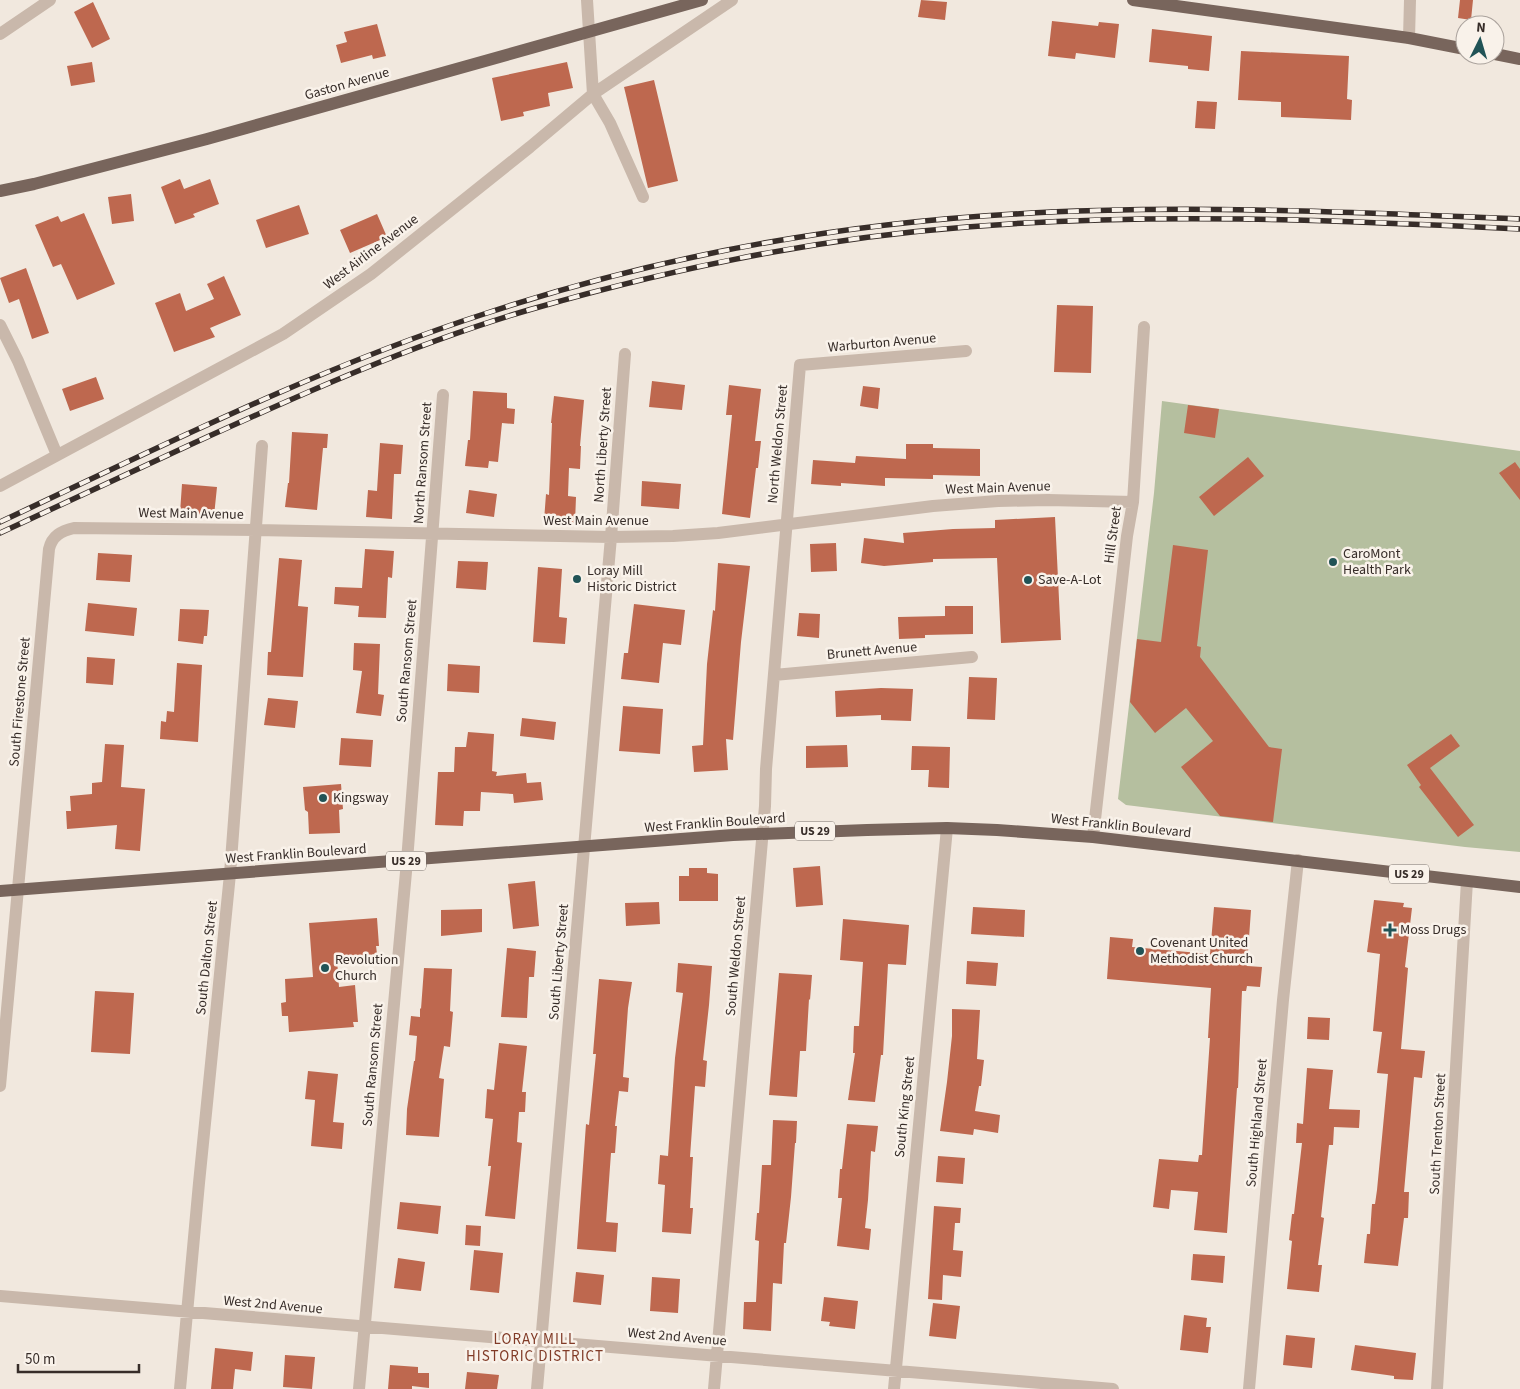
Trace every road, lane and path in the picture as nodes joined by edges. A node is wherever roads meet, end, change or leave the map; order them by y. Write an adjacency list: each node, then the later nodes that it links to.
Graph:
1 (50, 0): 8 (street)
2 (587, 0): 7 (street)
3 (702, 0): 7 (main road, Gaston Avenue)
4 (732, 0): 13 (street, West Airline Avenue)
5 (1132, 0): 9 (main road)
6 (1410, 0): 9 (street)
7 (589, 31): 13 (street); 14 (main road, Gaston Avenue)
8 (0, 34)
9 (1409, 38): 10 (main road)
10 (1455, 47)
11 (1505, 56): 12 (main road)
12 (1520, 59)
13 (593, 94): 15 (street); 23 (street, West Airline Avenue)
14 (0, 191)
15 (643, 197)
16 (0, 326): 23 (street)
17 (1144, 327): 25 (street, Hill Street)
18 (966, 351): 20 (street, Warburton Avenue)
19 (625, 354): 30 (street, North Liberty Street)
20 (800, 365): 26 (street, North Weldon Street)
21 (443, 394): 29 (street, North Ransom Street)
22 (262, 446): 27 (street, South Dalton Street)
23 (57, 455): 24 (street, West Airline Avenue)
24 (0, 486)
25 (1133, 502): 26 (street, West Main Avenue); 35 (street, Hill Street)
26 (786, 525): 30 (street, West Main Avenue); 32 (street, South Weldon Street)
27 (256, 530): 28 (street, West Main Avenue); 29 (street, West Main Avenue); 39 (street, South Dalton Street)
28 (58, 534): 42 (street, South Firestone Street)
29 (432, 534): 30 (street, West Main Avenue); 38 (street, South Ransom Street)
30 (611, 537): 36 (street, South Liberty Street)
31 (972, 657): 32 (street, Brunett Avenue)
32 (774, 675): 34 (street, South Weldon Street)
33 (948, 828): 34 (main road, West Franklin Boulevard / US 29); 35 (main road, West Franklin Boulevard / US 29); 50 (street, South King Street)
34 (762, 834): 36 (main road, West Franklin Boulevard / US 29); 49 (street, South Weldon Street)
35 (1093, 837): 37 (main road, West Franklin Boulevard / US 29)
36 (583, 848): 38 (main road, West Franklin Boulevard / US 29); 48 (street, South Liberty Street)
37 (1298, 860): 40 (main road, West Franklin Boulevard / US 29); 58 (street, South Highland Street)
38 (407, 861): 39 (main road, West Franklin Boulevard / US 29); 47 (street, South Ransom Street)
39 (230, 874): 42 (main road, West Franklin Boulevard / US 29); 46 (street, South Dalton Street)
40 (1467, 881): 41 (main road, West Franklin Boulevard / US 29); 59 (street, South Trenton Street)
41 (1520, 887)
42 (19, 890): 43 (main road, West Franklin Boulevard / US 29); 44 (street, South Firestone Street)
43 (0, 891)
44 (0, 1086)
45 (0, 1296): 46 (street, West 2nd Avenue)
46 (187, 1313): 47 (street, West 2nd Avenue); 52 (street, South Dalton Street)
47 (364, 1327): 48 (street, West 2nd Avenue); 53 (street, South Ransom Street)
48 (540, 1341): 49 (street, West 2nd Avenue); 54 (street, South Liberty Street)
49 (717, 1356): 50 (street, West 2nd Avenue); 55 (street, South Weldon Street)
50 (895, 1371): 51 (street, West 2nd Avenue); 56 (street, South King Street)
51 (1075, 1388): 57 (street, West 2nd Avenue)
52 (180, 1389)
53 (359, 1389)
54 (537, 1389)
55 (714, 1389)
56 (894, 1389)
57 (1113, 1389)
58 (1249, 1389)
59 (1437, 1389)

